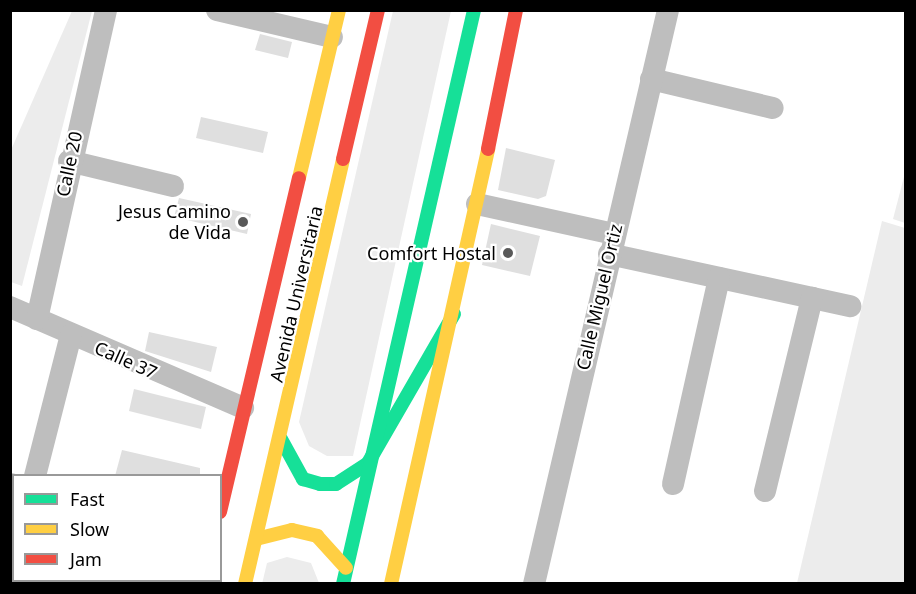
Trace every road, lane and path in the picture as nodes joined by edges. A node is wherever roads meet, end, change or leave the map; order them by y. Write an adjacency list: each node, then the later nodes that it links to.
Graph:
1 (106, 10): 11 (street, Calle 20)
2 (217, 10): 8 (street)
3 (339, 10): 8 (main road, Avenida Universitaria)
4 (378, 10): 23 (main road, Avenida Universitaria)
5 (474, 10): 24 (main road)
6 (516, 10): 13 (main road)
7 (668, 10): 9 (street, Calle Miguel Ortiz)
8 (332, 38): 22 (main road, Avenida Universitaria)
9 (651, 79): 10 (street); 14 (street, Calle Miguel Ortiz)
10 (773, 108)
11 (69, 161): 12 (street); 20 (street, Calle 20)
12 (173, 186)
13 (477, 204): 14 (street); 19 (main road)
14 (611, 244): 15 (street); 34 (street, Calle Miguel Ortiz)
15 (719, 278): 16 (street); 26 (street)
16 (812, 298): 17 (street); 27 (street)
17 (850, 306)
18 (10, 307): 20 (street, Calle 37)
19 (454, 315): 24 (main road); 33 (main road)
20 (37, 318): 21 (street, Calle 37)
21 (71, 335): 22 (street, Calle 37); 25 (street)
22 (243, 408): 28 (main road, Avenida Universitaria)
23 (281, 439): 24 (main road); 29 (main road, Avenida Universitaria)
24 (368, 463): 30 (main road)
25 (36, 474)
26 (673, 484)
27 (765, 491)
28 (222, 503)
29 (256, 539): 30 (main road); 31 (main road, Avenida Universitaria)
30 (346, 568): 32 (main road)
31 (245, 584)
32 (343, 584)
33 (391, 584)
34 (534, 584)

